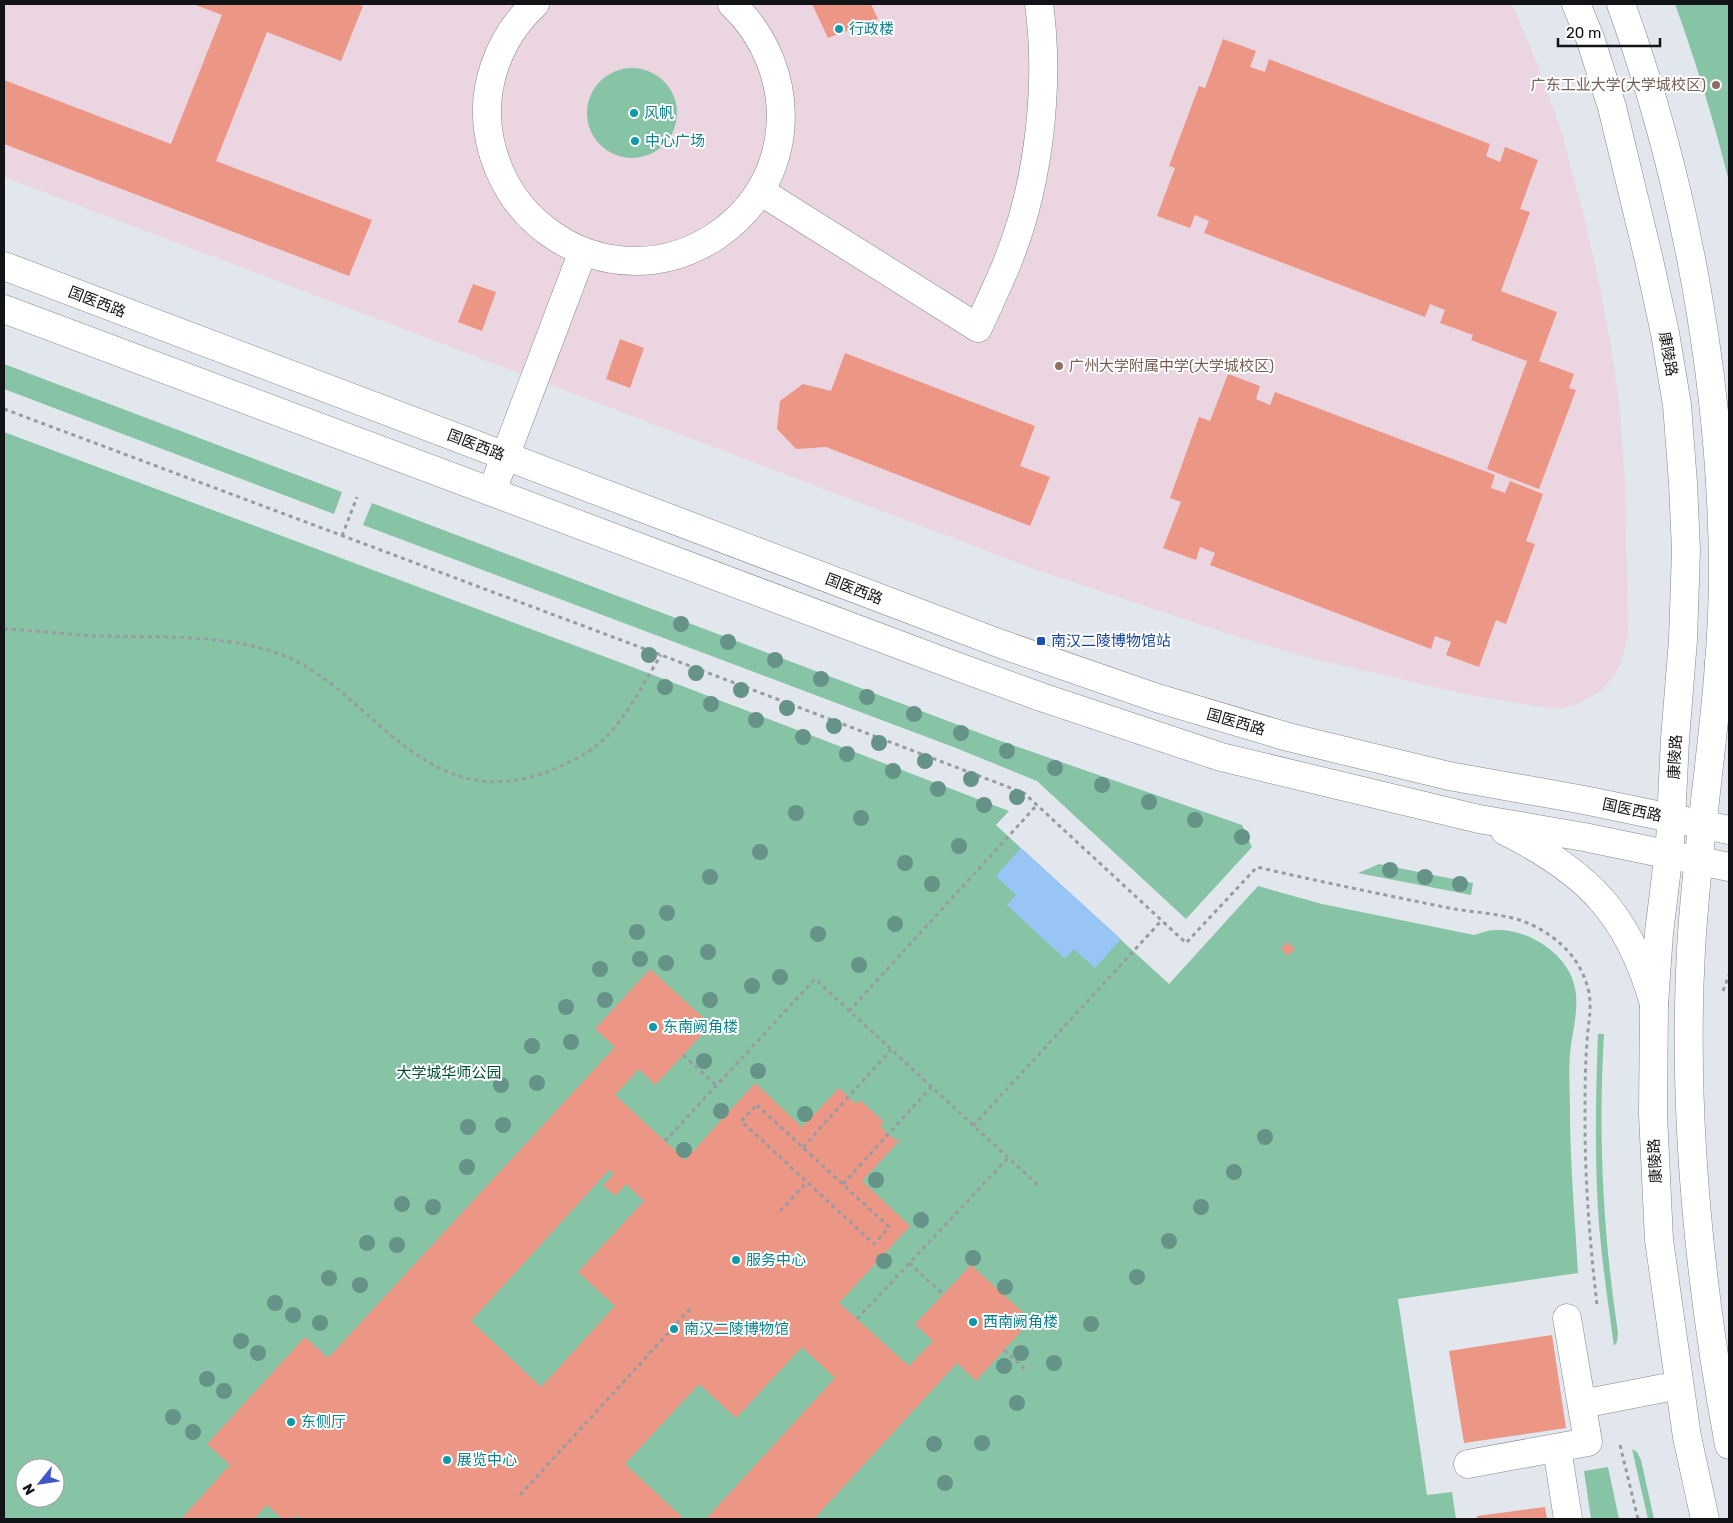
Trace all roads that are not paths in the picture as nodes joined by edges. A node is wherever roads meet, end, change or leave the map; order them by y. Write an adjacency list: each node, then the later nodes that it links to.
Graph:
1 (532, 4): 7 (main road)
2 (732, 4): 6 (main road)
3 (1039, 4): 6 (main road)
4 (1576, 4): 15 (main road, 康陵路)
5 (1621, 4): 12 (main road)
6 (760, 191): 7 (main road)
7 (583, 251): 10 (main road)
8 (4, 266): 10 (main road, 国医西路)
9 (4, 309): 11 (main road)
10 (505, 456): 11 (main road); 15 (main road, 国医西路)
11 (492, 491): 14 (main road)
12 (1719, 661): 13 (main road); 16 (main road)
13 (1729, 709)
14 (1479, 818): 18 (main road); 21 (main road)
15 (1671, 818): 16 (main road, 国医西路); 18 (main road, 康陵路)
16 (1703, 825): 17 (main road, 国医西路); 19 (main road)
17 (1729, 830)
18 (1669, 854): 19 (main road); 21 (main road, 康陵路)
19 (1699, 860): 20 (main road); 25 (main road)
20 (1729, 867)
21 (1654, 1004): 29 (main road, 康陵路)
22 (1567, 1318): 24 (main road)
23 (1664, 1388): 24 (main road)
24 (1582, 1404): 26 (main road)
25 (1729, 1446)
26 (1557, 1448): 27 (main road); 28 (main road)
27 (1468, 1464)
28 (1568, 1519)
29 (1705, 1519)

